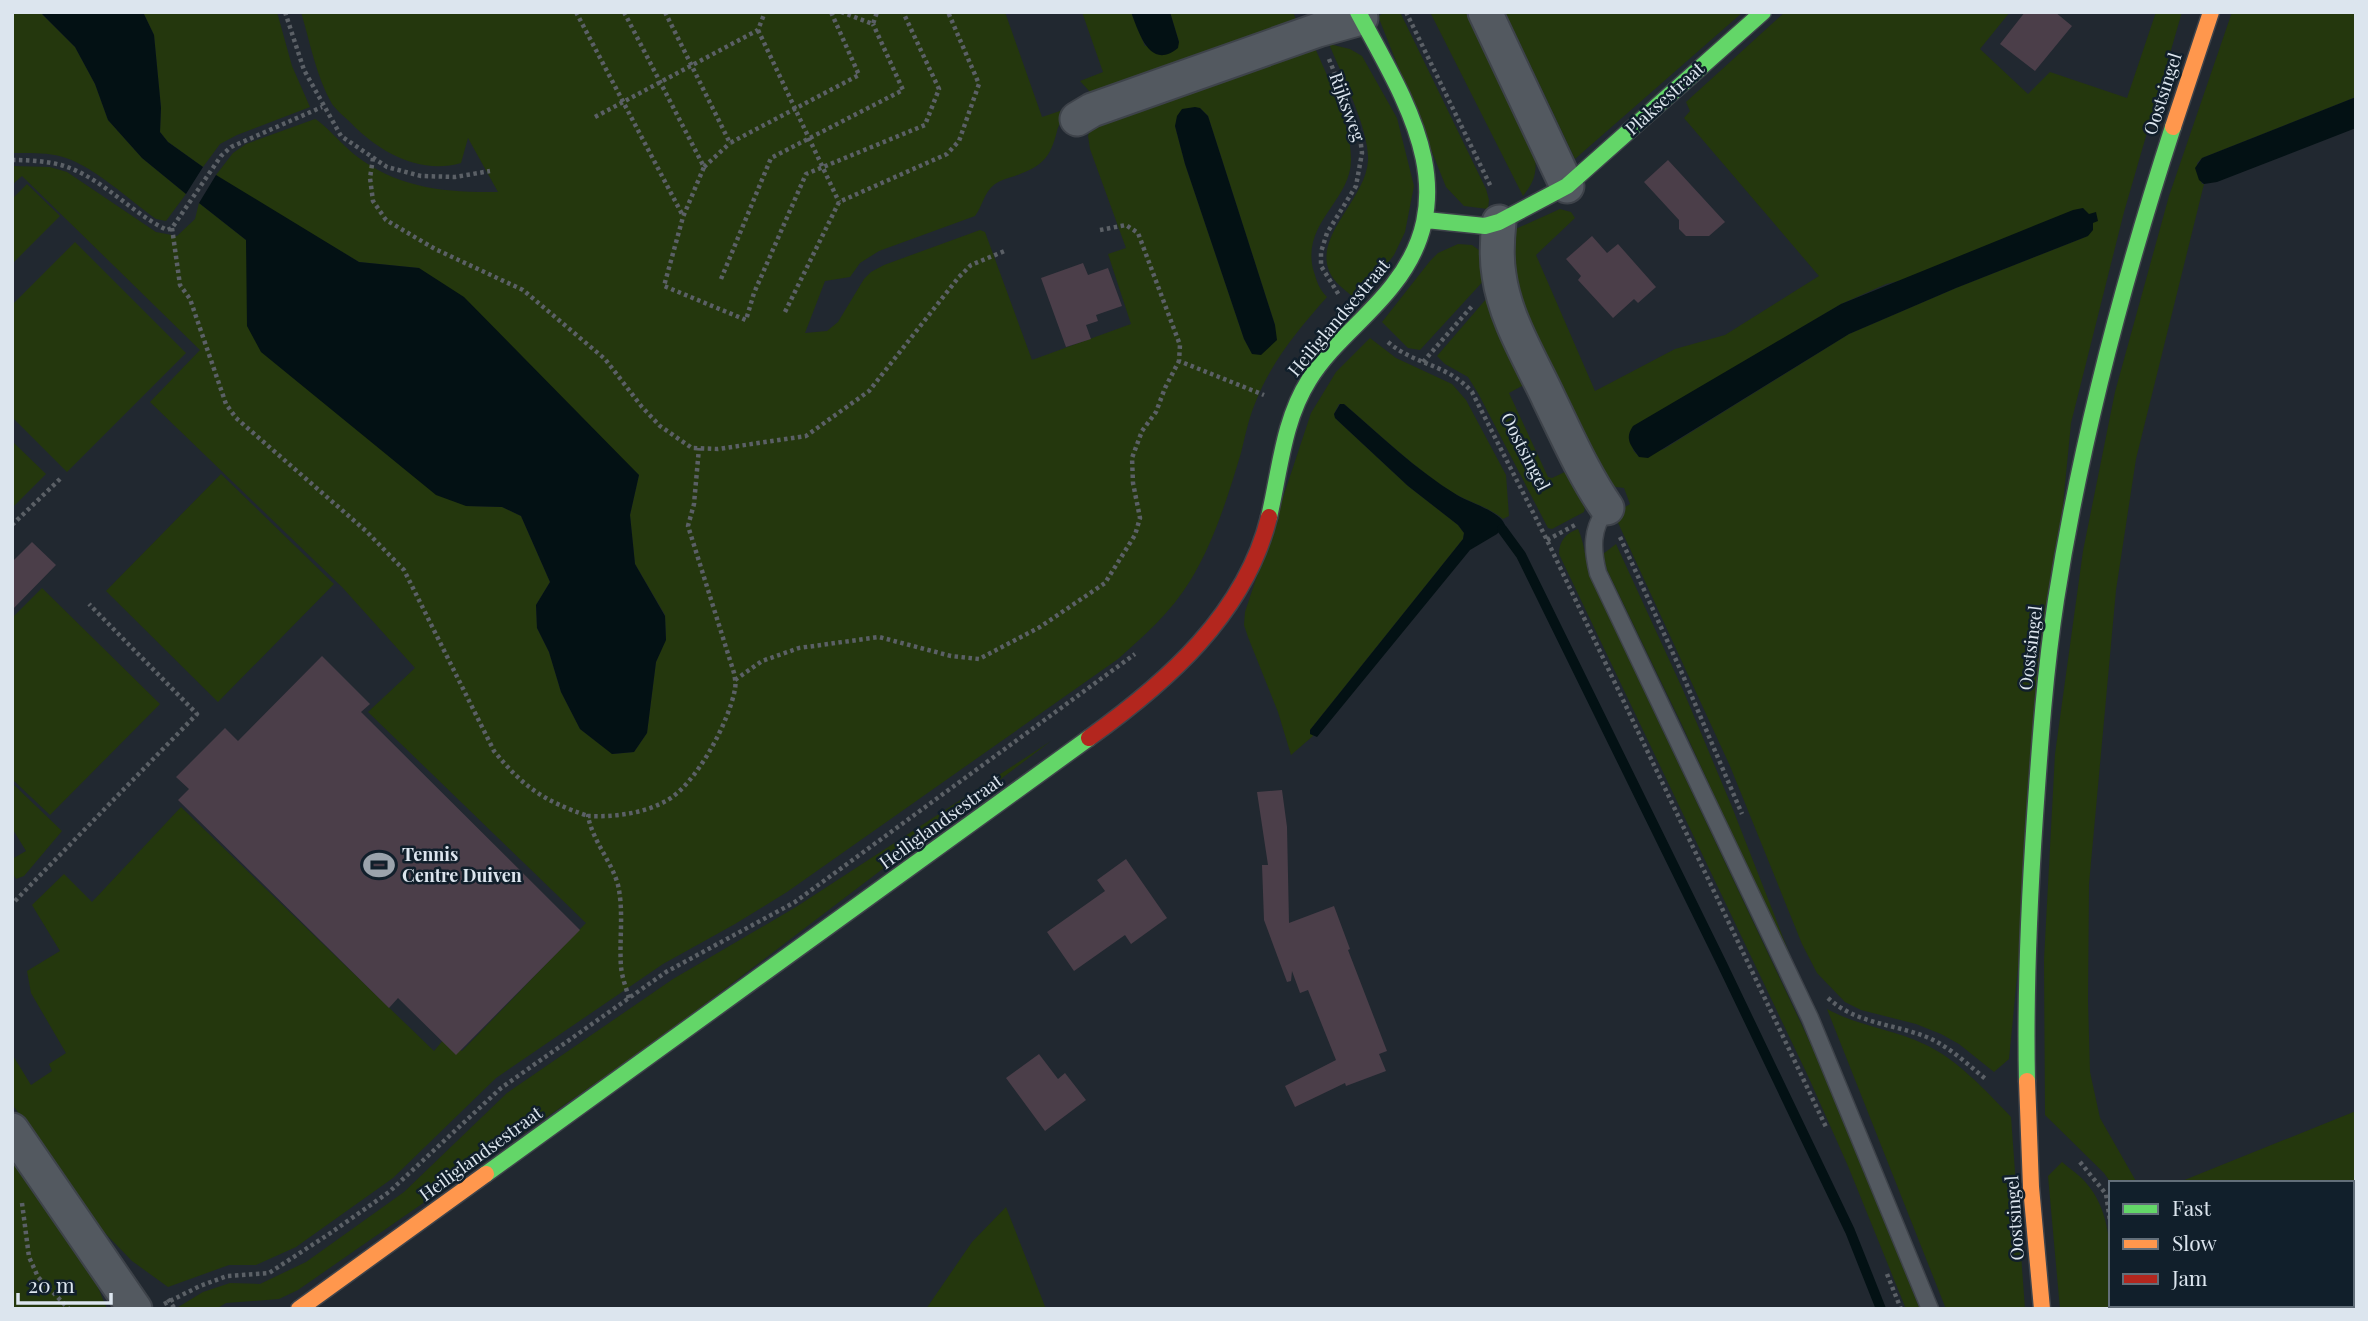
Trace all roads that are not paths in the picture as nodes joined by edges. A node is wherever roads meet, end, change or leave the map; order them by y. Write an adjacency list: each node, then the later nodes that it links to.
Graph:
1 (1485, 12): 6 (street)
2 (1763, 12): 6 (street, Plaksestraat)
3 (2211, 12): 14 (street, Oostsingel)
4 (1359, 15): 5 (street); 7 (street)
5 (1077, 119)
6 (1567, 186): 8 (street, Plaksestraat)
7 (1426, 220): 8 (street, Plaksestraat); 12 (street, Heiliglandsestraat)
8 (1499, 222): 9 (street)
9 (1607, 508): 13 (lane)
10 (12, 1130): 11 (street)
11 (135, 1309)
12 (299, 1309)
13 (1930, 1309)
14 (2042, 1309)

